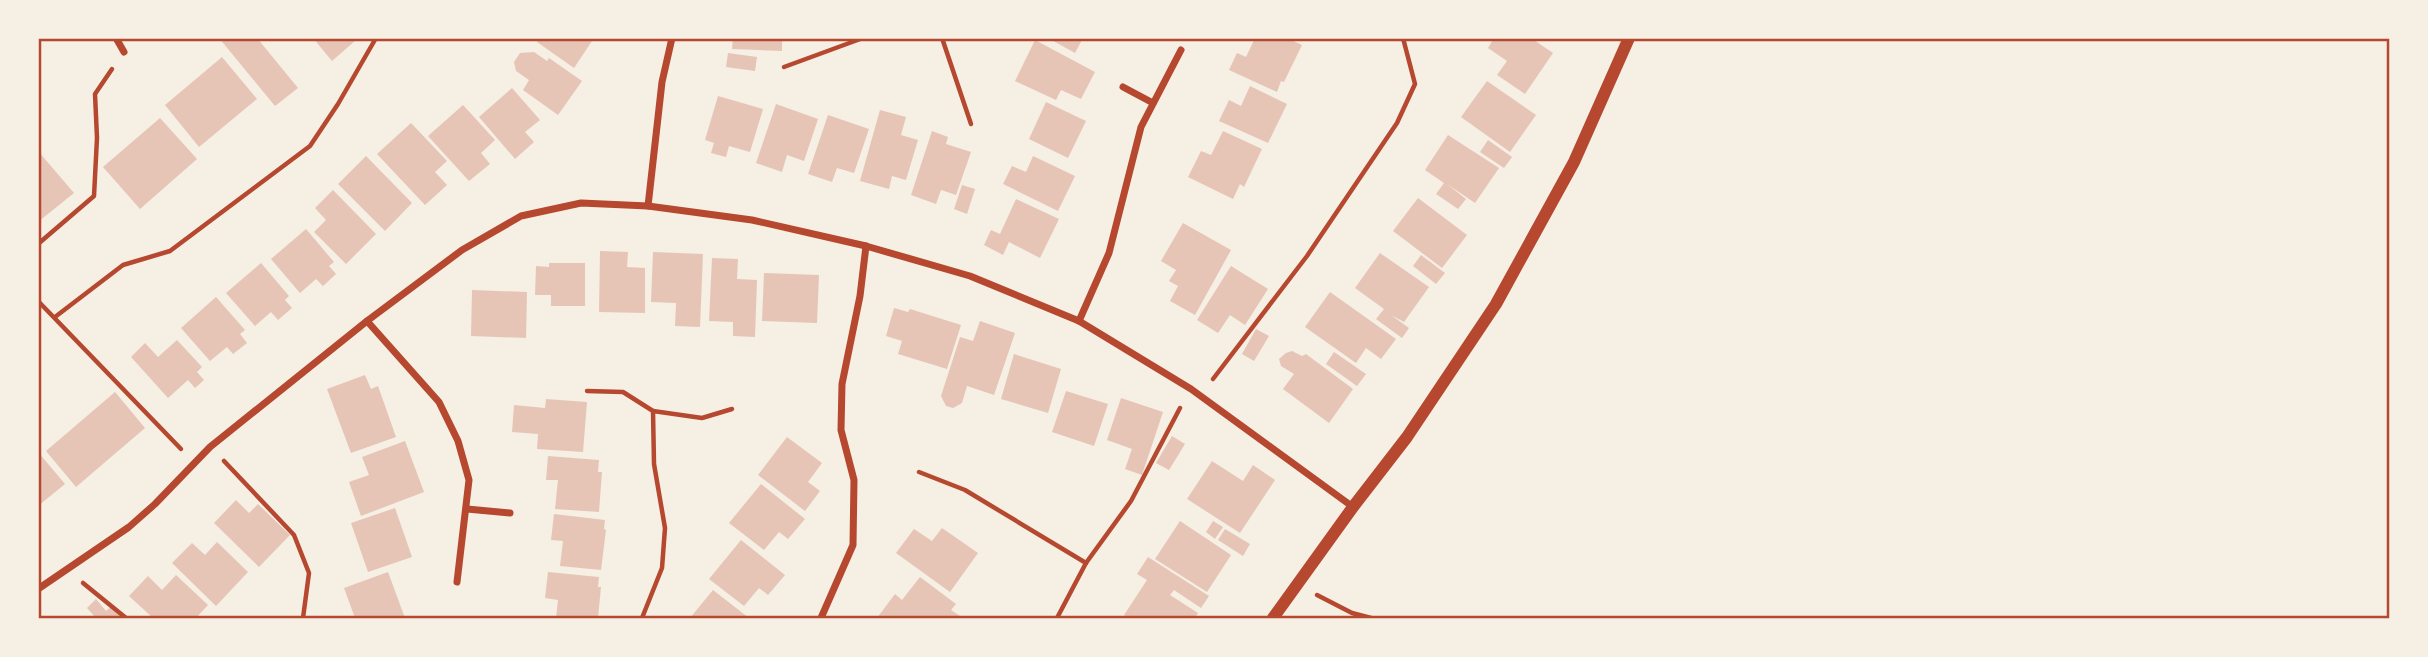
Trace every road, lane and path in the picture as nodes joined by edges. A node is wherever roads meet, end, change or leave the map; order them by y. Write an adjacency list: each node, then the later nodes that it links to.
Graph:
1 (116, 38): 9 (street)
2 (376, 38): 18 (path)
3 (672, 38): 14 (street)
4 (863, 38): 10 (path)
5 (942, 38): 13 (path)
6 (1403, 38): 23 (path)
7 (1629, 38): 29 (street)
8 (1181, 50): 12 (street)
9 (124, 51): 15 (path)
10 (784, 67)
11 (1123, 87): 12 (street)
12 (1153, 103): 20 (street)
13 (971, 124)
14 (648, 206): 16 (street); 19 (street)
15 (38, 244)
16 (866, 246): 20 (street); 40 (street)
17 (38, 301): 18 (path)
18 (55, 317): 27 (path)
19 (367, 321): 26 (street); 30 (street)
20 (1080, 321): 21 (street)
21 (1191, 389): 23 (street); 32 (path)
22 (587, 391): 25 (path)
23 (1200, 396): 29 (street)
24 (732, 409): 25 (path)
25 (653, 411): 39 (path)
26 (211, 447): 27 (street); 38 (path)
27 (194, 462): 33 (street)
28 (919, 472): 32 (path)
29 (1353, 507): 35 (street)
30 (467, 509): 31 (street); 34 (street)
31 (510, 513)
32 (1086, 564): 41 (path)
33 (66, 569): 36 (street); 37 (path)
34 (457, 582)
35 (1297, 584): 42 (street); 43 (path)
36 (38, 589)
37 (126, 618)
38 (303, 618)
39 (642, 618)
40 (821, 618)
41 (1057, 618)
42 (1273, 618)
43 (1371, 618)

